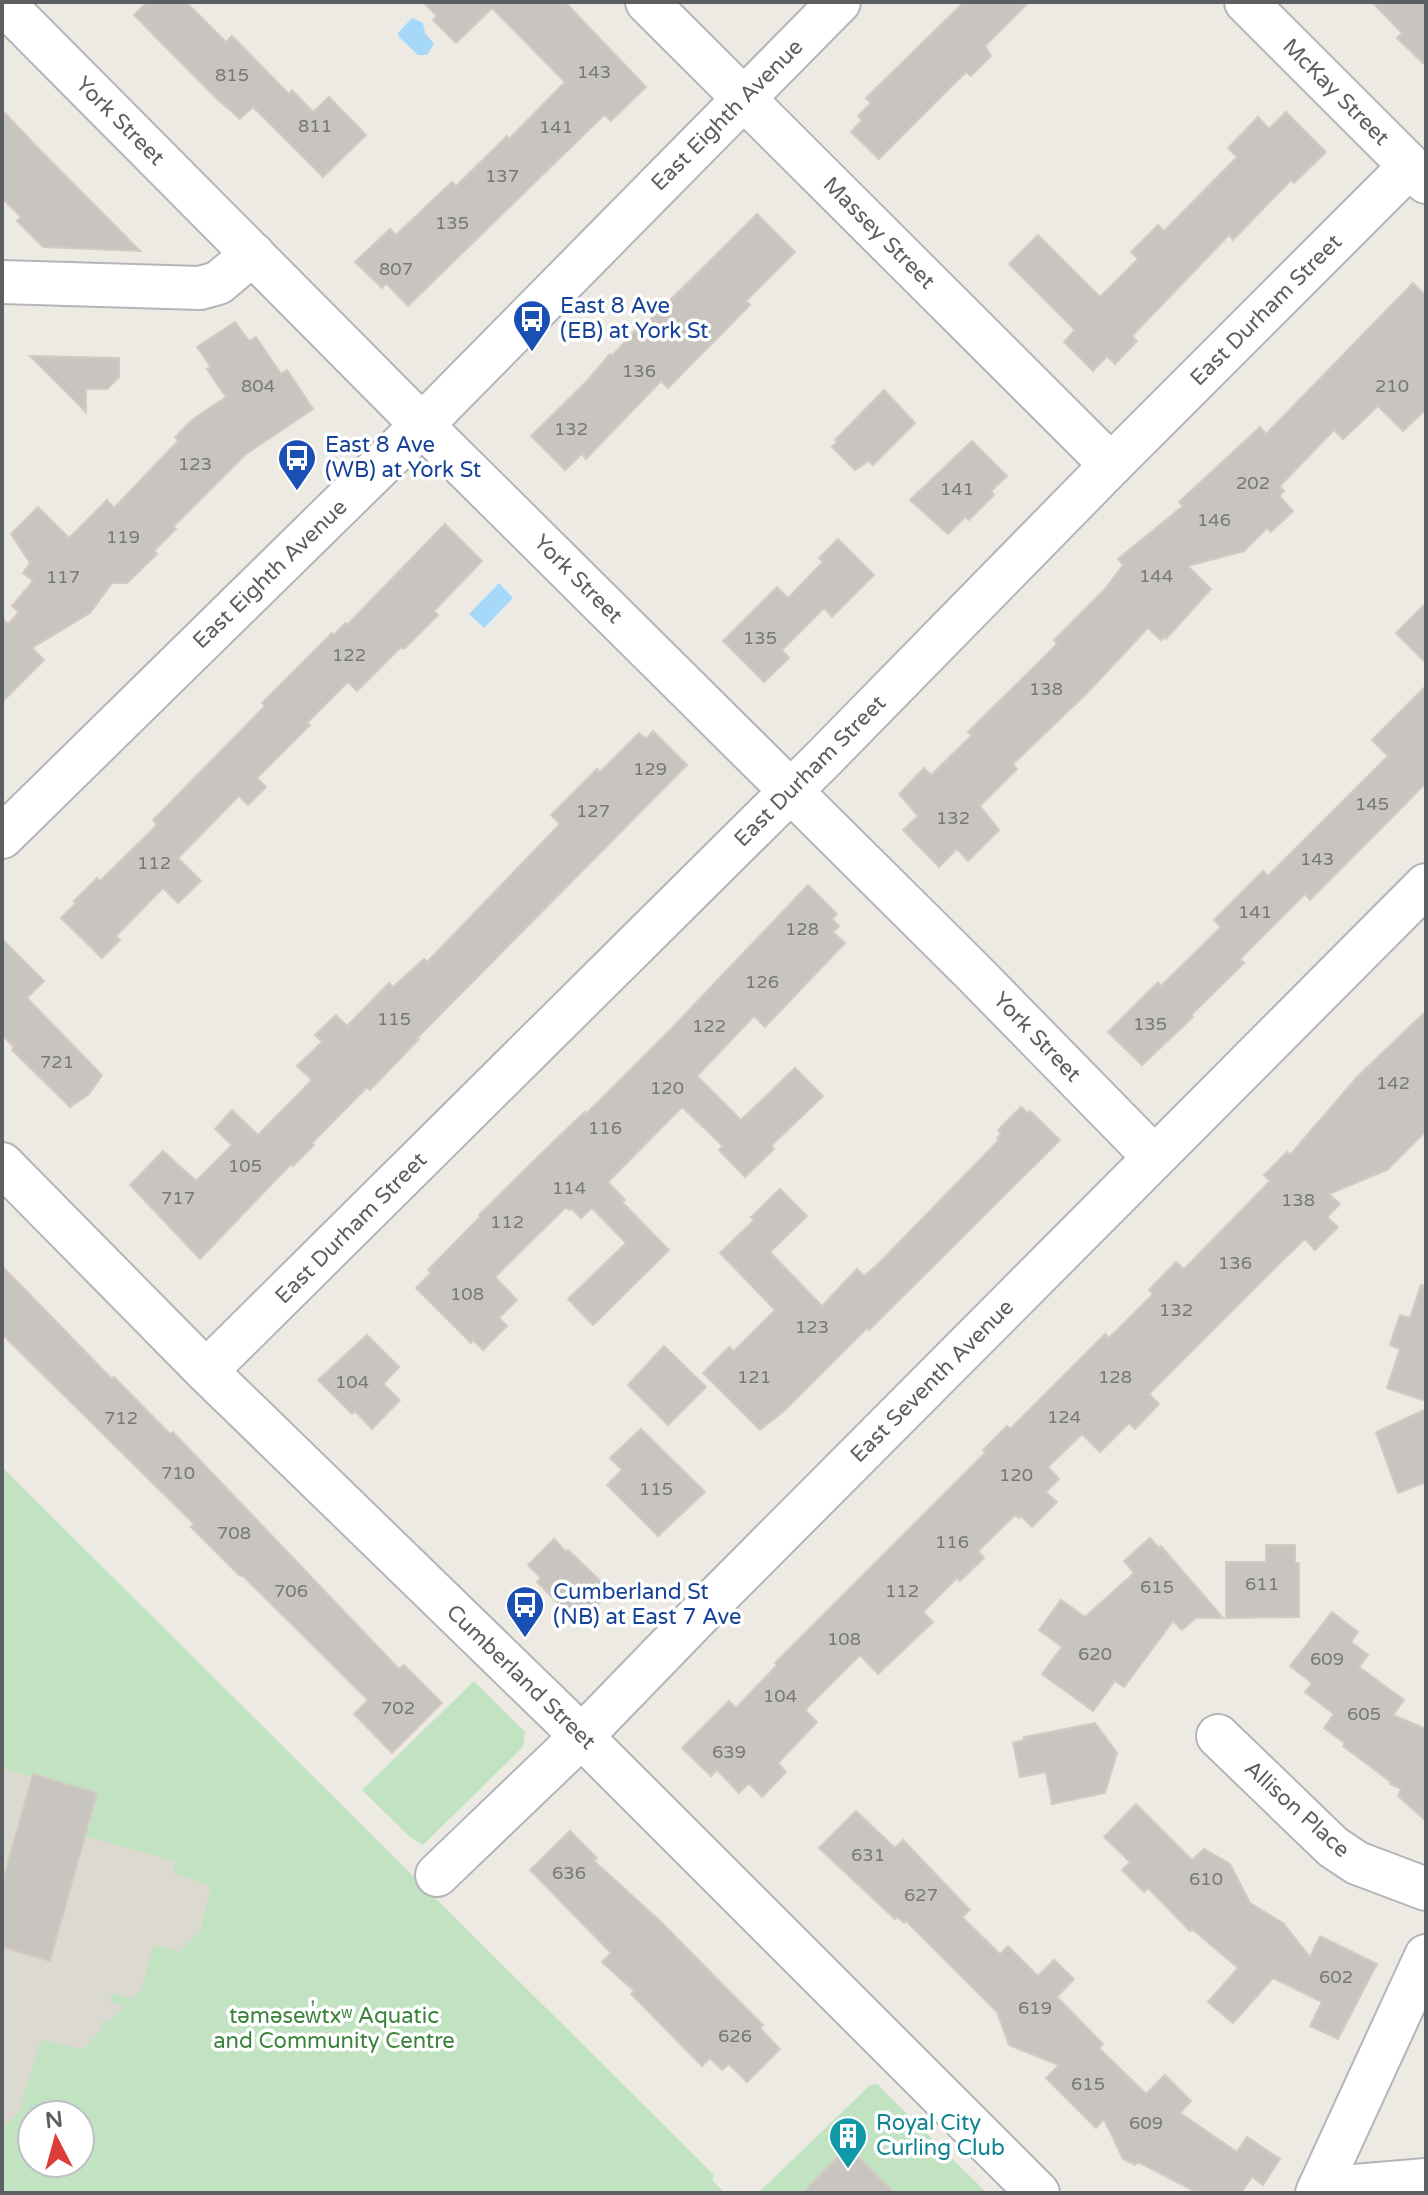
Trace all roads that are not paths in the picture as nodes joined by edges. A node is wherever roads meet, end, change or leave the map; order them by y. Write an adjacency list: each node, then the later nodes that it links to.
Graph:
1 (2, 2): 7 (street, York Street)
2 (647, 2): 5 (street, Massey Street)
3 (839, 2): 5 (street, East Eighth Avenue)
4 (1246, 2): 6 (street, McKay Street)
5 (743, 98): 9 (street, East Eighth Avenue); 10 (street, Massey Street)
6 (1418, 174): 10 (street, East Durham Street)
7 (253, 254): 8 (street); 9 (street, York Street)
8 (2, 282)
9 (422, 425): 11 (street, York Street); 12 (street, East Eighth Avenue)
10 (1111, 465): 11 (street, East Durham Street)
11 (791, 790): 14 (street, York Street); 16 (street, East Durham Street)
12 (2, 837)
13 (1426, 885): 14 (street, East Seventh Avenue)
14 (1154, 1157): 17 (street, East Seventh Avenue)
15 (2, 1164): 16 (street, Cumberland Street)
16 (206, 1371): 17 (street, Cumberland Street)
17 (582, 1736): 19 (street, East Seventh Avenue); 24 (street, Cumberland Street)
18 (1218, 1736): 20 (street, Allison Place)
19 (437, 1875)
20 (1426, 1889)
21 (1426, 1956): 23 (street)
22 (1426, 2180): 23 (street)
23 (1318, 2191)
24 (1038, 2193)

